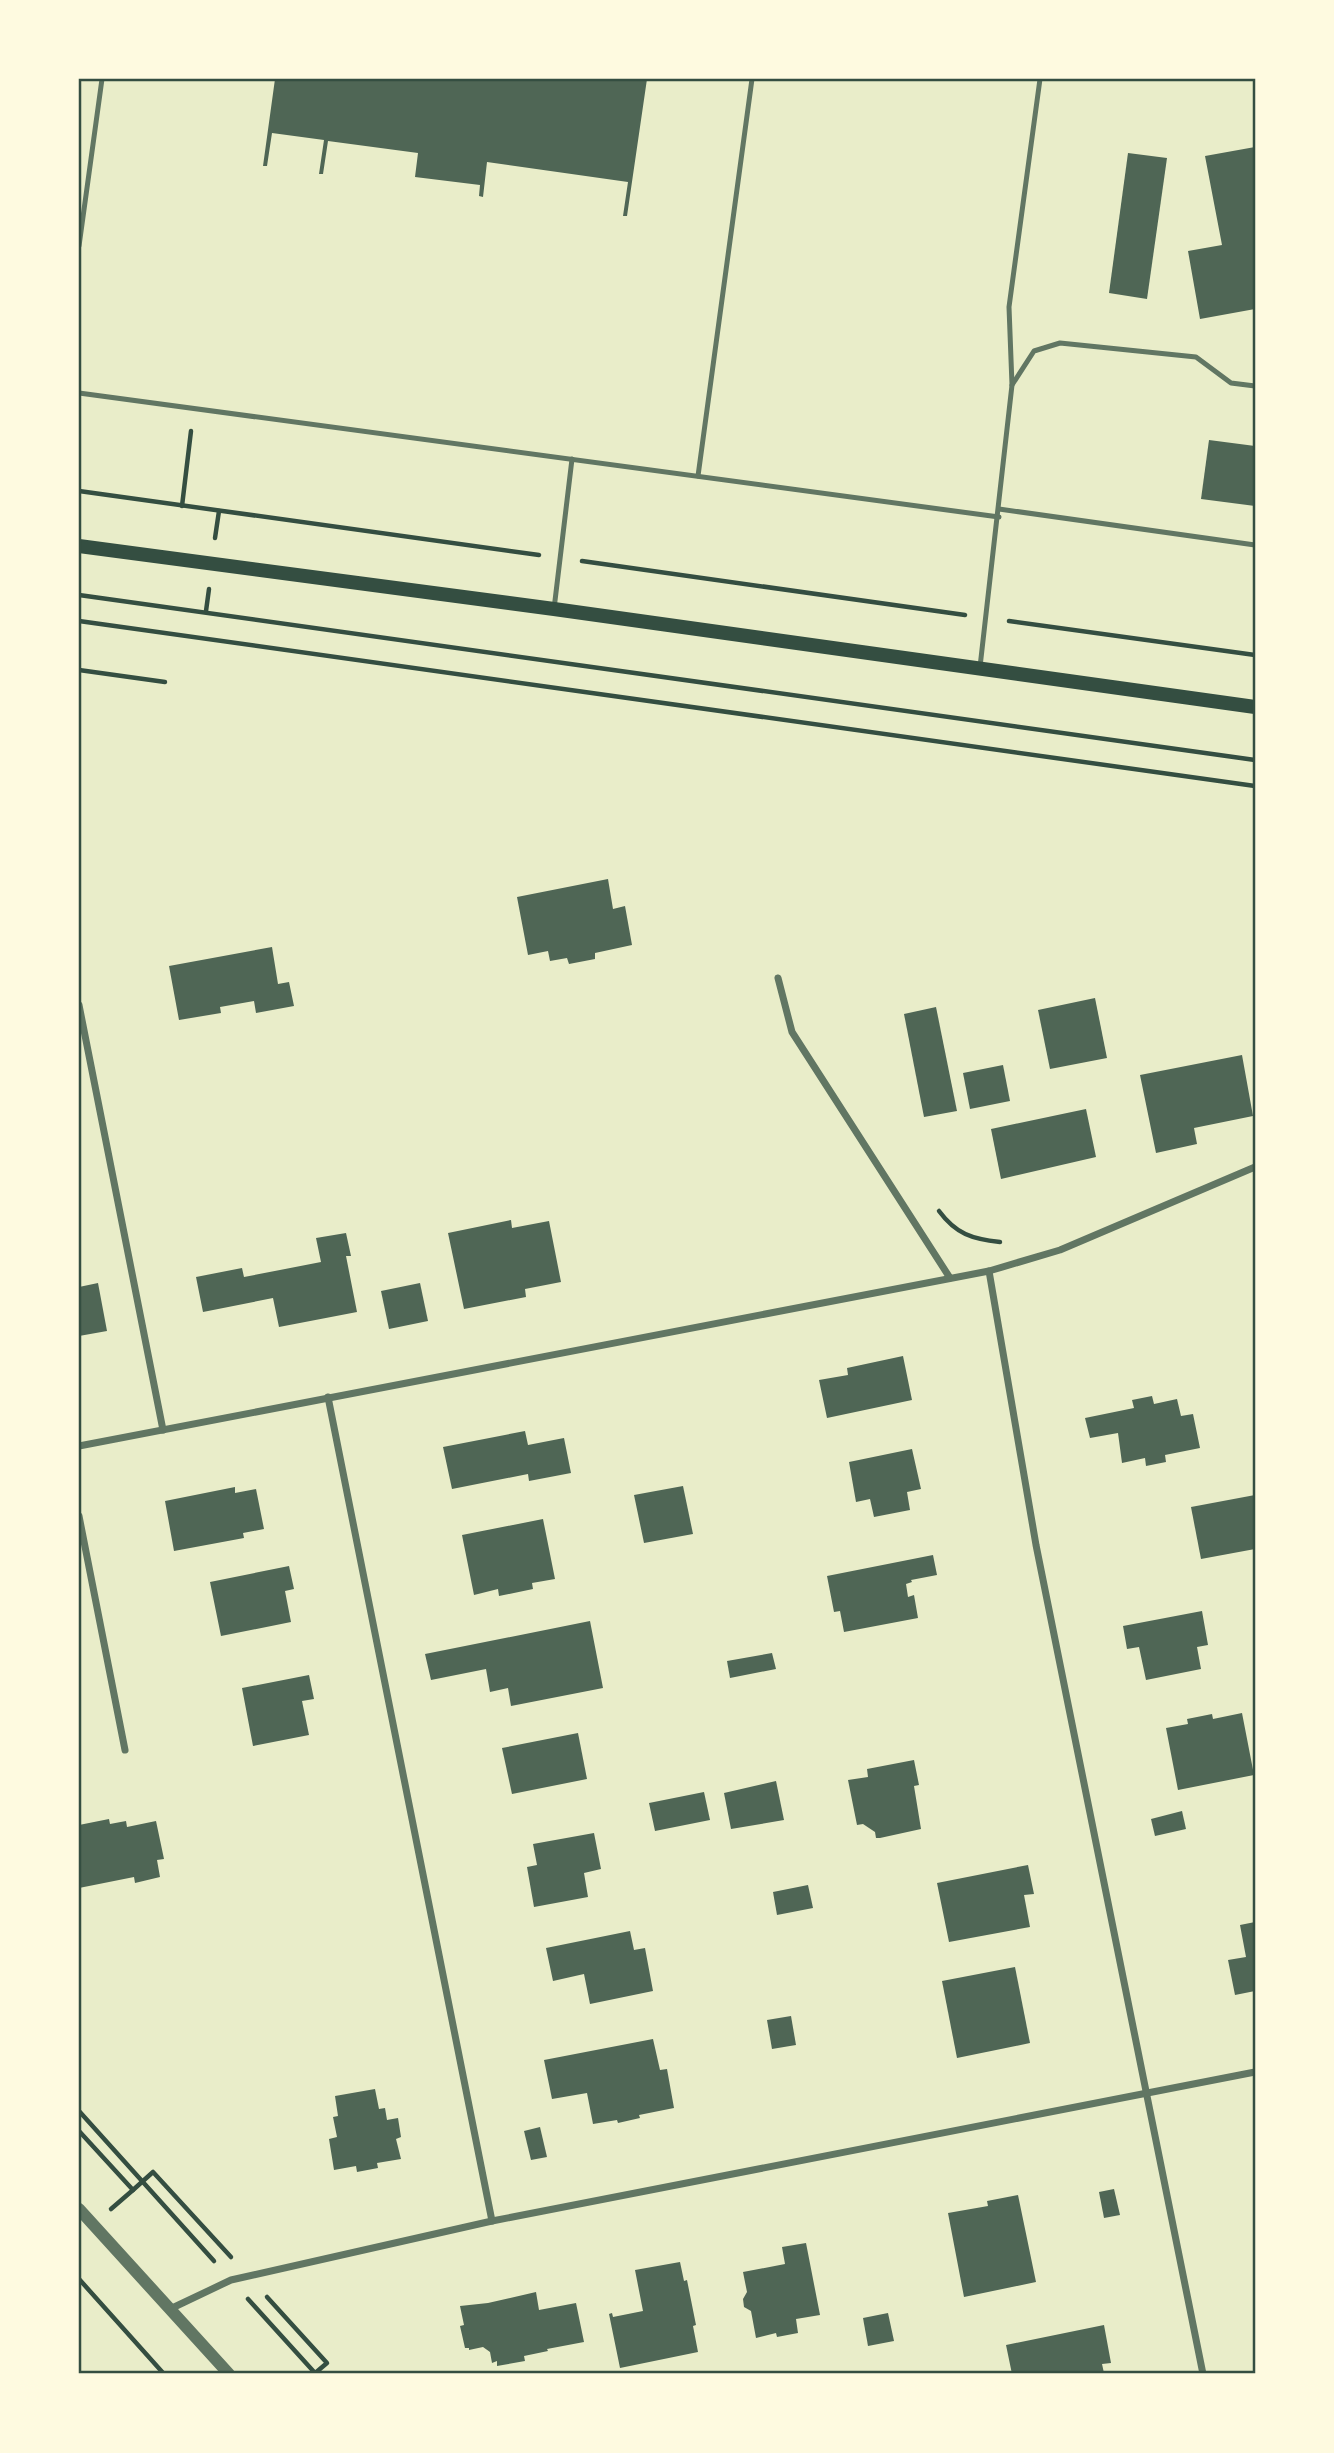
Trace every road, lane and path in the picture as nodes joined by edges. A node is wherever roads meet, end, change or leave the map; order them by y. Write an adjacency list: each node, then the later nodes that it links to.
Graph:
1 (102, 79): 4 (lane)
2 (752, 79): 10 (lane)
3 (1040, 79): 5 (lane)
4 (79, 246)
5 (1012, 385): 6 (lane); 13 (lane)
6 (1255, 386)
7 (79, 393): 8 (lane)
8 (194, 408): 9 (lane); 12 (path)
9 (572, 459): 10 (lane); 17 (lane)
10 (698, 476): 14 (lane)
11 (79, 491): 12 (path)
12 (182, 506): 17 (path)
13 (999, 509): 14 (lane); 15 (lane)
14 (999, 517): 20 (lane)
15 (1255, 545)
16 (79, 546): 19 (main road)
17 (559, 558): 19 (lane); 20 (path)
18 (79, 595): 27 (path)
19 (554, 609): 24 (main road)
20 (986, 617): 22 (path); 24 (lane)
21 (79, 621): 28 (path)
22 (1255, 654)
23 (79, 670): 25 (path)
24 (979, 670): 26 (main road)
25 (165, 682)
26 (1255, 707)
27 (1255, 760)
28 (1255, 786)
29 (778, 978): 32 (street)
30 (79, 1005): 37 (street)
31 (1255, 1167): 34 (street)
32 (914, 1221): 33 (path); 35 (street)
33 (1001, 1242)
34 (989, 1271): 35 (street); 42 (street)
35 (950, 1278): 36 (street)
36 (328, 1397): 37 (street); 47 (street)
37 (163, 1430): 38 (street)
38 (79, 1446)
39 (79, 1516): 40 (street)
40 (125, 1750)
41 (1255, 2072): 42 (street)
42 (1148, 2093): 47 (street); 55 (street)
43 (79, 2111): 45 (path)
44 (79, 2131): 45 (path)
45 (142, 2181): 48 (path); 50 (path)
46 (79, 2209): 51 (street)
47 (492, 2221): 48 (street)
48 (248, 2276): 50 (street); 54 (path)
49 (79, 2279): 52 (path)
50 (231, 2280): 51 (street); 54 (path)
51 (170, 2309): 53 (street)
52 (164, 2374)
53 (229, 2374)
54 (315, 2374)
55 (1203, 2374)

